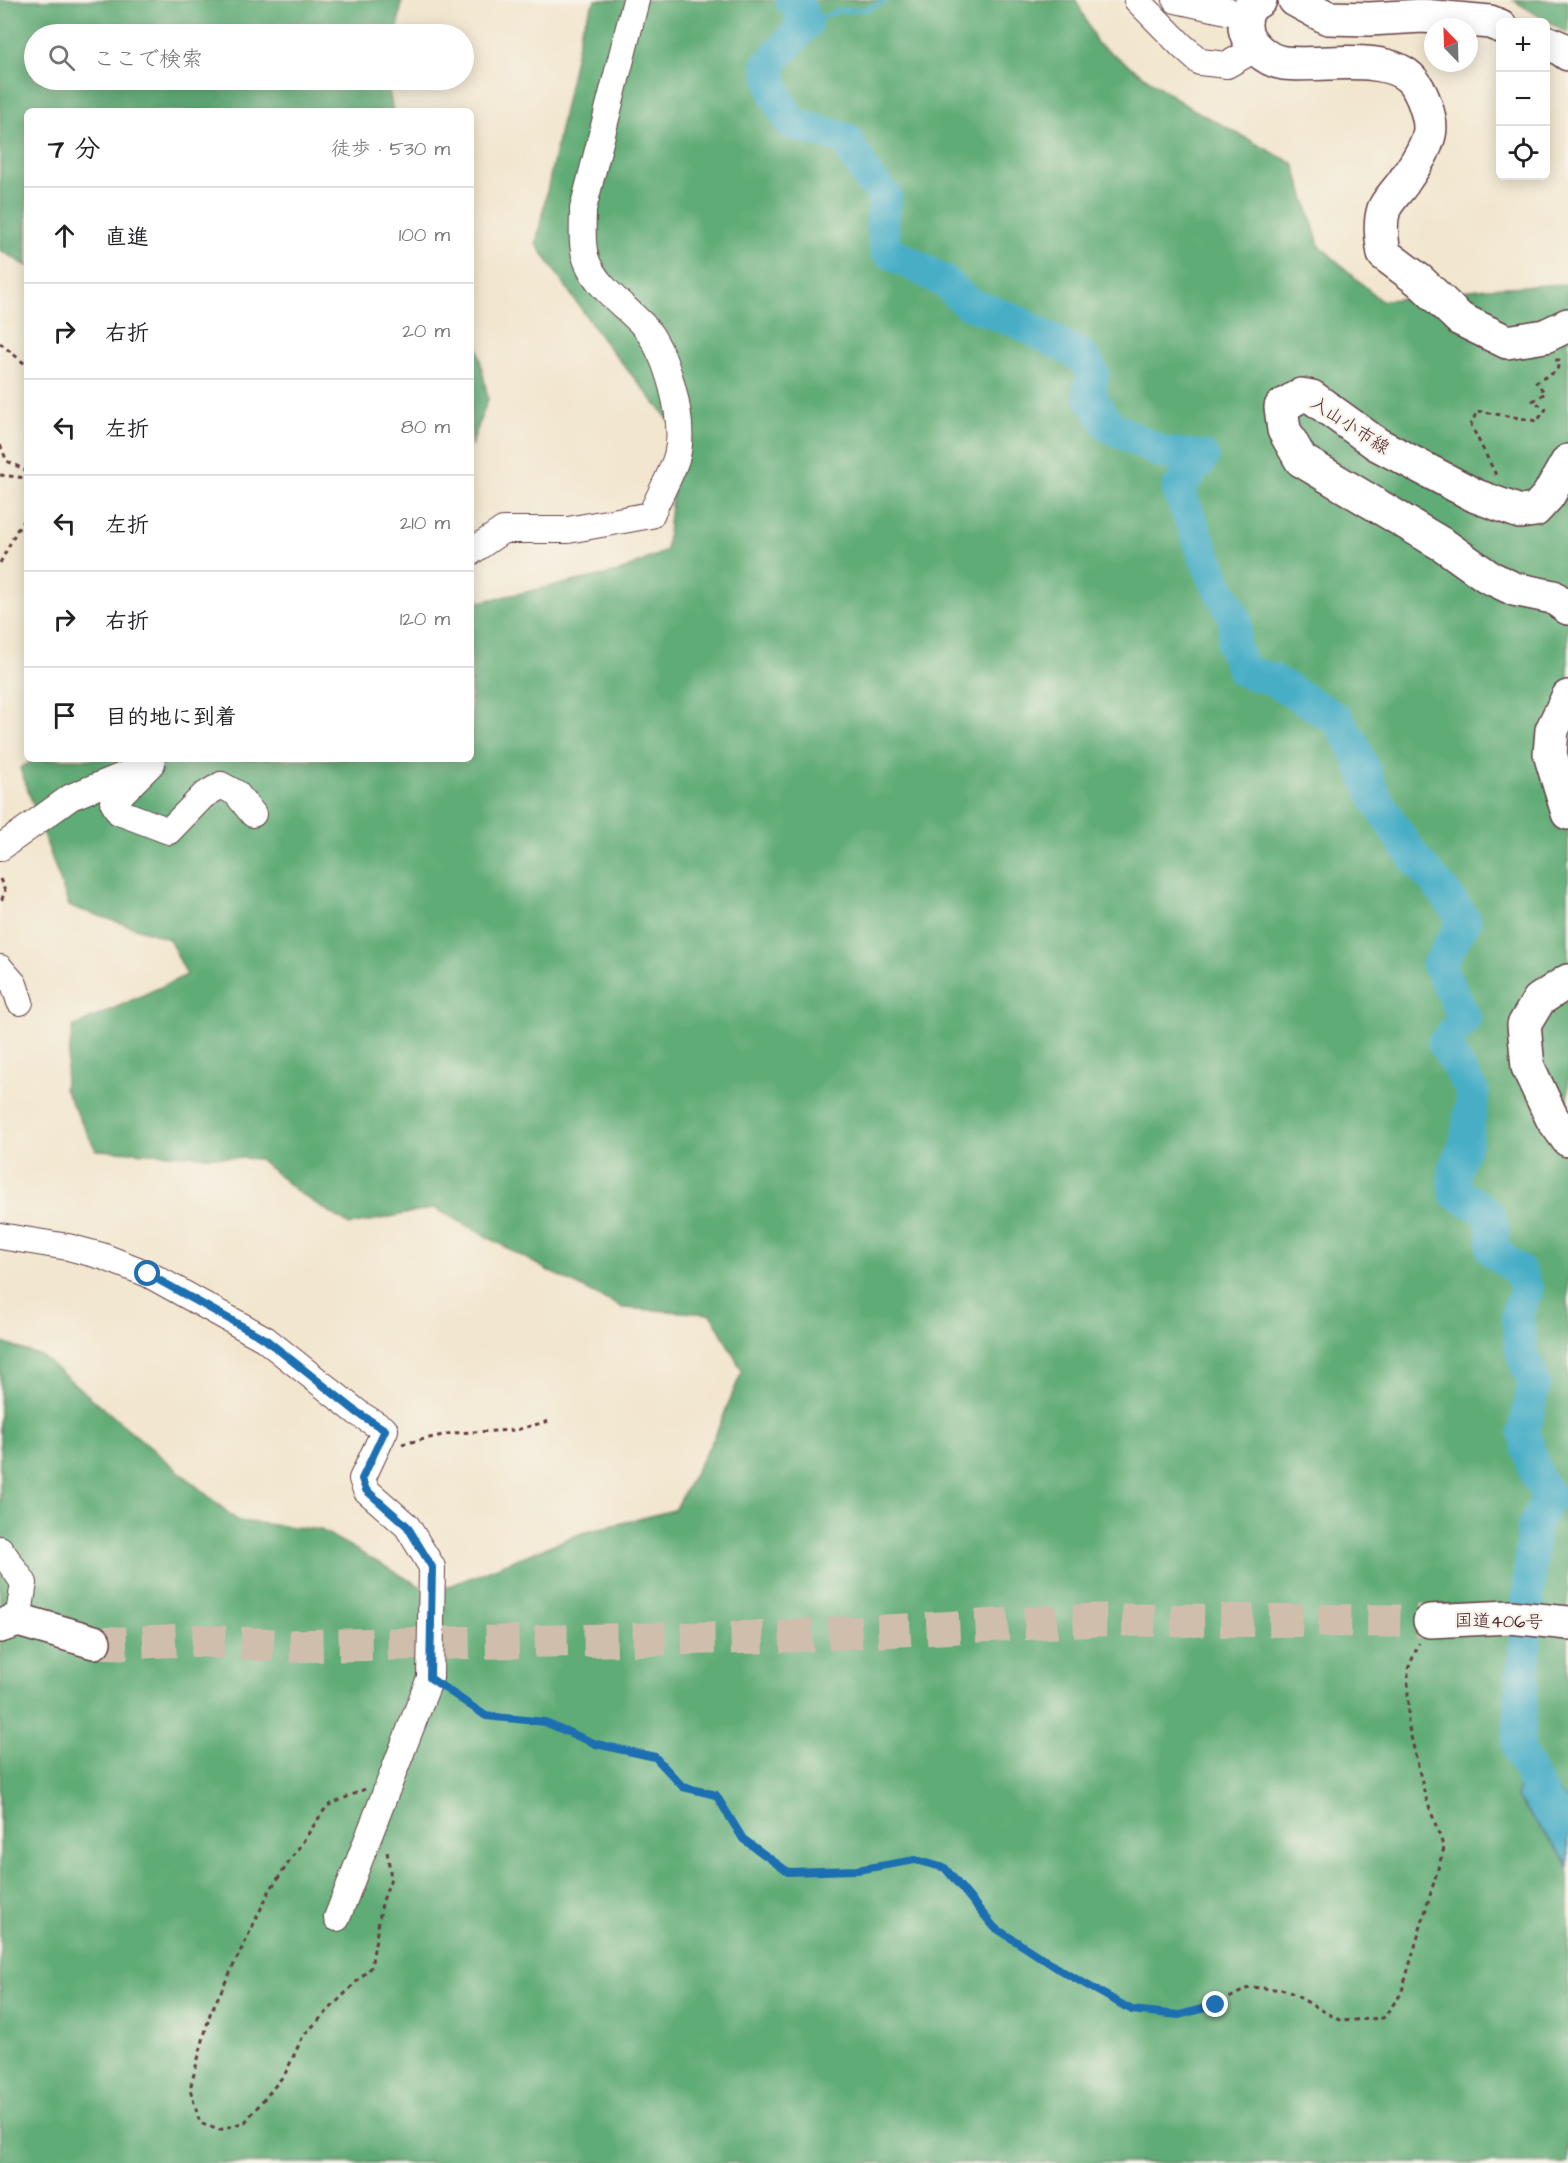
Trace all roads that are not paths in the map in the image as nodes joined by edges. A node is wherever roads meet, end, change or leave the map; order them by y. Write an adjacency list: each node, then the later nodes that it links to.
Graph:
1 (636, 0): 12 (street)
2 (1137, 0): 8 (street)
3 (1176, 0): 5 (street)
4 (1319, 3): 6 (main road)
5 (1253, 8): 8 (main road)
6 (1496, 24)
7 (1550, 44): 9 (main road)
8 (1255, 49): 10 (main road)
9 (1568, 54)
10 (1568, 325)
11 (1568, 461): 13 (main road, 入山小市線)
12 (474, 550)
13 (1568, 608)
14 (1568, 697): 17 (main road)
15 (155, 762): 19 (street)
16 (156, 762): 18 (street)
17 (1568, 813)
18 (253, 814)
19 (0, 848)
20 (0, 968): 22 (street)
21 (1568, 981): 23 (main road)
22 (20, 1002)
23 (1568, 1140)
24 (0, 1236): 30 (street)
25 (0, 1549): 27 (street)
26 (1430, 1621): 28 (main road, 国道406号)
27 (9, 1623): 29 (main road)
28 (1568, 1623)
29 (94, 1642)
30 (337, 1918)

